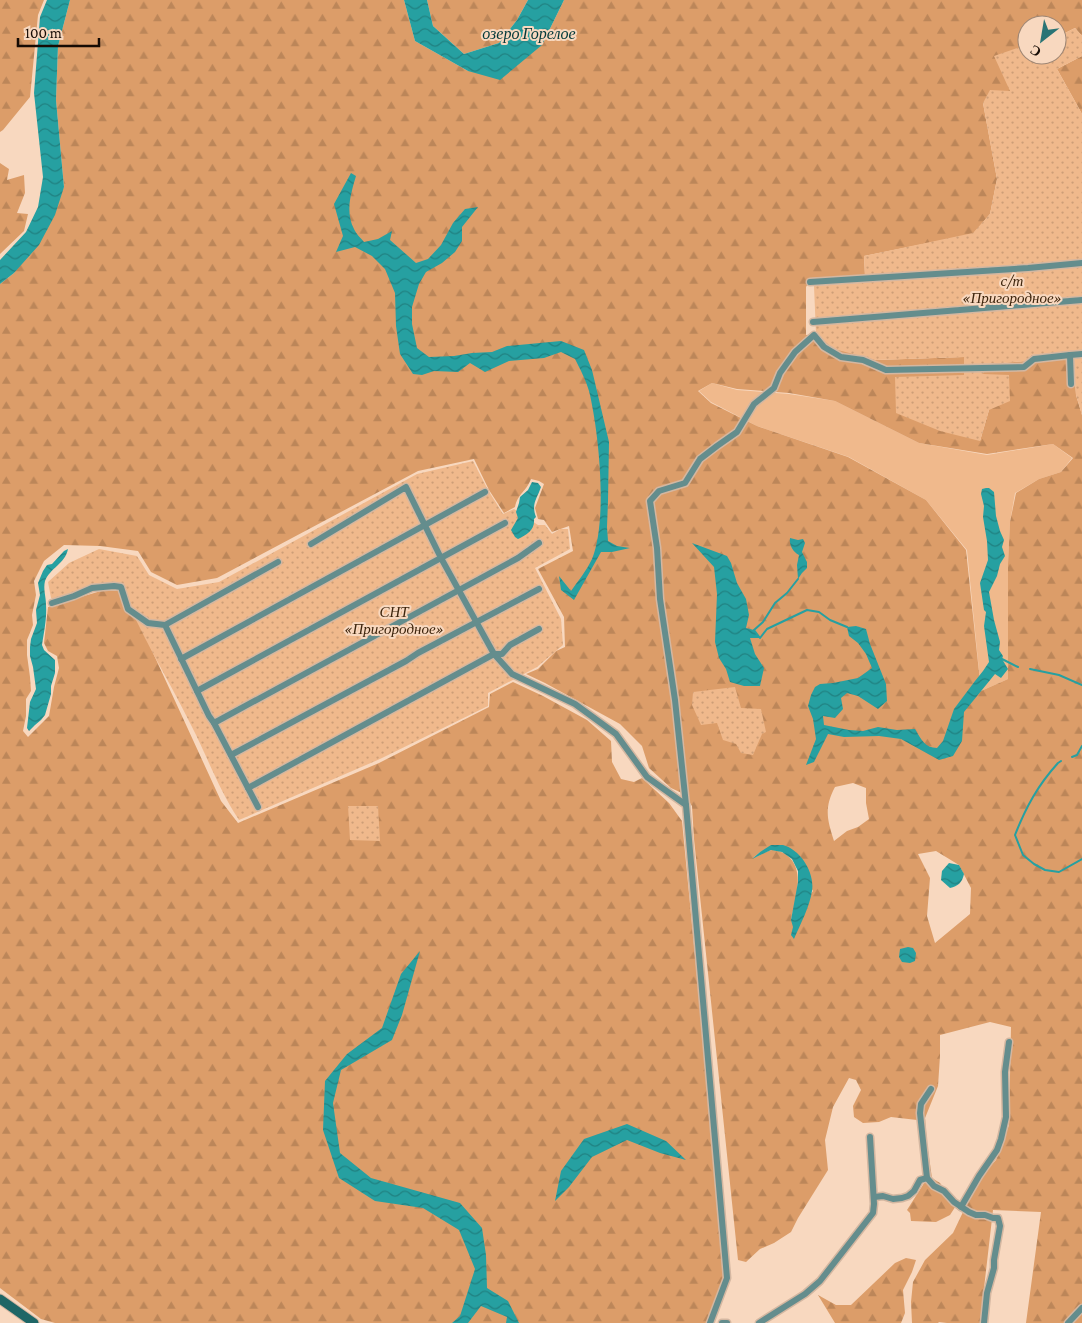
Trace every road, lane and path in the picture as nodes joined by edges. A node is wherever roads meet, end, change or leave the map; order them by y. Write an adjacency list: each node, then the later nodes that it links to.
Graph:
1 (1082, 263): 2 (street)
2 (810, 282)
3 (1082, 300): 4 (street)
4 (813, 322)
5 (1082, 354): 6 (street)
6 (1070, 355): 7 (street); 27 (street)
7 (1071, 384)
8 (485, 492): 10 (street)
9 (505, 523): 13 (street)
10 (424, 526): 12 (street); 13 (street); 22 (street)
11 (539, 543): 16 (street)
12 (311, 544)
13 (441, 558): 16 (street); 23 (street)
14 (278, 562): 19 (street)
15 (539, 588): 18 (street)
16 (459, 590): 18 (street); 24 (street)
17 (52, 603): 19 (street)
18 (476, 621): 21 (street); 25 (street)
19 (164, 625): 22 (street)
20 (539, 629): 21 (street)
21 (494, 654): 26 (street); 27 (street)
22 (181, 658): 23 (street)
23 (198, 691): 24 (street)
24 (214, 723): 25 (street)
25 (231, 755): 26 (street)
26 (248, 788): 28 (street)
27 (686, 805): 38 (street)
28 (258, 807)
29 (1009, 1042): 34 (street)
30 (931, 1089): 32 (street)
31 (870, 1137): 33 (street)
32 (927, 1178): 33 (street); 34 (street)
33 (874, 1197): 41 (street)
34 (961, 1207): 42 (street)
35 (0, 1299): 37 (main road)
36 (1082, 1308): 43 (street)
37 (34, 1323)
38 (710, 1323)
39 (722, 1323): 40 (street)
40 (727, 1323)
41 (759, 1323)
42 (984, 1323)
43 (1068, 1323)

